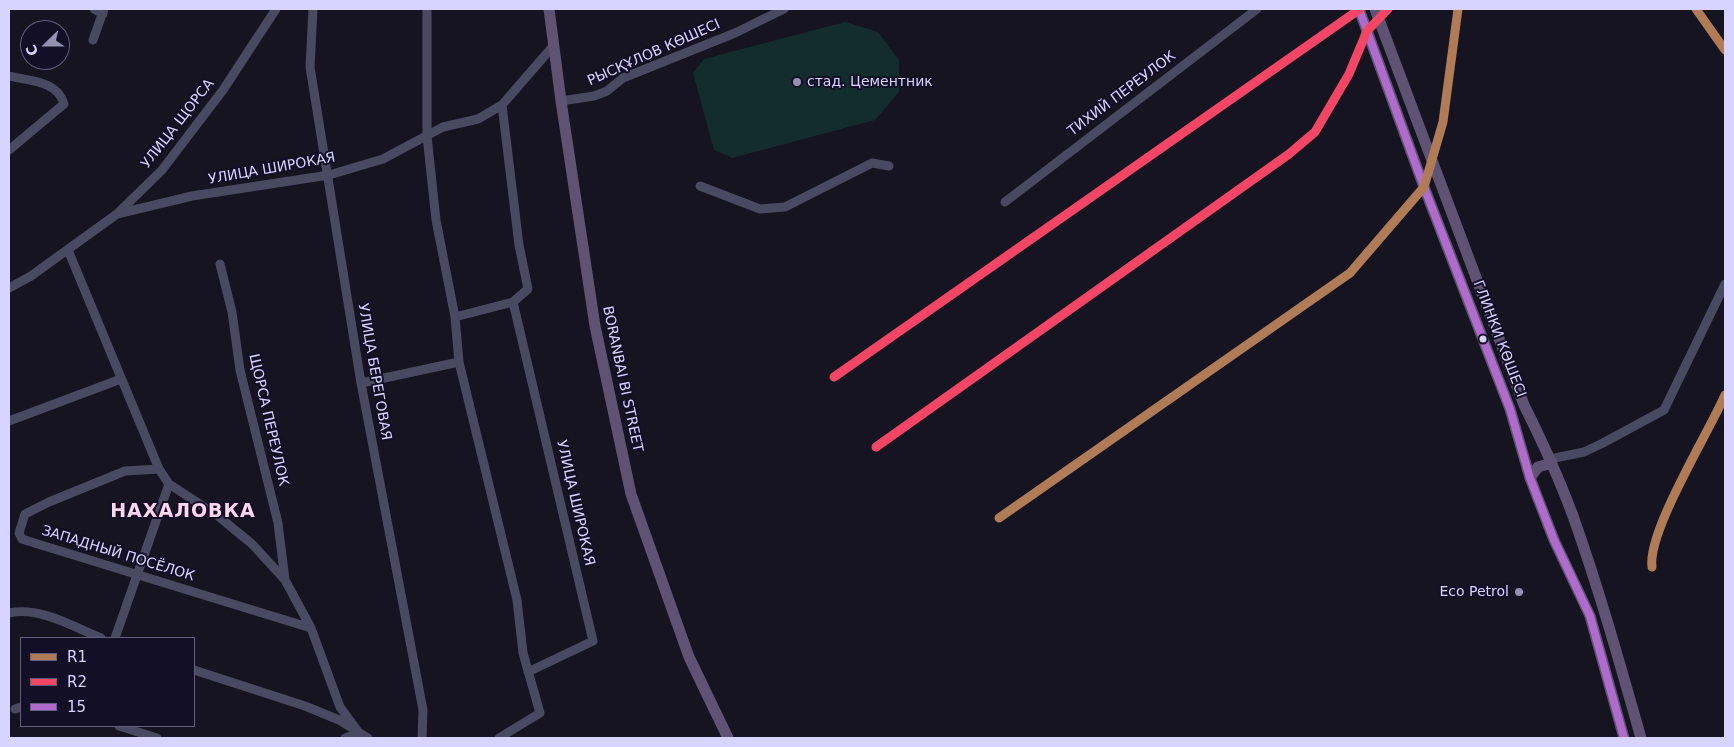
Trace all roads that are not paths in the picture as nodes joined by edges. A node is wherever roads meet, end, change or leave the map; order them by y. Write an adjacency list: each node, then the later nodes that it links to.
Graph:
1 (94, 9): 10 (street)
2 (276, 9): 22 (street, УЛИЦА ЩОРСА)
3 (313, 9): 19 (street, УЛИЦА БЕРЕГОВАЯ)
4 (428, 9): 16 (street)
5 (549, 9): 12 (main road, BORANBAI BI STREET)
6 (784, 9): 14 (street, РЫСҚҰЛОВ КӨШЕСІ)
7 (1257, 9): 21 (street, ТИХИЙ ПЕРЕУЛОК)
8 (1359, 9): 25 (main road, ГЛИНКИ КӨШЕСІ)
9 (1375, 9): 23 (main road, ГЛИНКИ КӨШЕСІ)
10 (103, 12): 11 (street)
11 (93, 40)
12 (554, 45): 14 (main road, BORANBAI BI STREET); 15 (street, УЛИЦА ШИРОКАЯ)
13 (9, 76): 17 (street)
14 (561, 101): 56 (main road, BORANBAI BI STREET)
15 (502, 105): 16 (street, УЛИЦА ШИРОКАЯ); 29 (street)
16 (427, 136): 19 (street, УЛИЦА ШИРОКАЯ); 30 (street)
17 (9, 150)
18 (889, 166): 20 (street)
19 (328, 175): 22 (street, УЛИЦА ШИРОКАЯ); 33 (street, УЛИЦА БЕРЕГОВАЯ)
20 (700, 186)
21 (1005, 202)
22 (117, 214): 24 (street, УЛИЦА ЩОРСА)
23 (1466, 249): 25 (street); 35 (main road, ГЛИНКИ КӨШЕСІ)
24 (68, 250): 28 (street, УЛИЦА ЩОРСА); 32 (street)
25 (1451, 258): 37 (main road, ГЛИНКИ КӨШЕСІ)
26 (220, 264): 42 (street, ЩОРСА ПЕРЕУЛОК)
27 (1725, 284): 35 (street)
28 (9, 288)
29 (513, 302): 30 (street); 48 (street, УЛИЦА ШИРОКАЯ)
30 (455, 317): 31 (street)
31 (459, 362): 33 (street); 48 (street)
32 (121, 379): 34 (street); 36 (street)
33 (361, 383): 54 (street, УЛИЦА БЕРЕГОВАЯ)
34 (9, 421)
35 (1551, 461): 37 (main road); 39 (main road, ГЛИНКИ КӨШЕСІ)
36 (160, 469): 38 (street); 41 (street, ЗАПАДНЫЙ ПОСЁЛОК)
37 (1530, 478): 40 (main road, ГЛИНКИ КӨШЕСІ)
38 (169, 484): 41 (street); 42 (street)
39 (1589, 567): 40 (main road); 58 (main road, ГЛИНКИ КӨШЕСІ)
40 (1567, 570): 57 (main road, ГЛИНКИ КӨШЕСІ)
41 (137, 574): 44 (street, ЗАПАДНЫЙ ПОСЁЛОК); 46 (street)
42 (285, 580): 44 (street)
43 (9, 613): 45 (street)
44 (311, 628): 50 (street)
45 (99, 637)
46 (115, 637)
47 (195, 670): 50 (street)
48 (528, 672): 55 (street)
49 (122, 727): 51 (street)
50 (359, 733): 52 (street); 53 (street)
51 (157, 738)
52 (345, 738)
53 (368, 738)
54 (422, 738)
55 (499, 738)
56 (728, 738)
57 (1624, 738)
58 (1641, 738)

